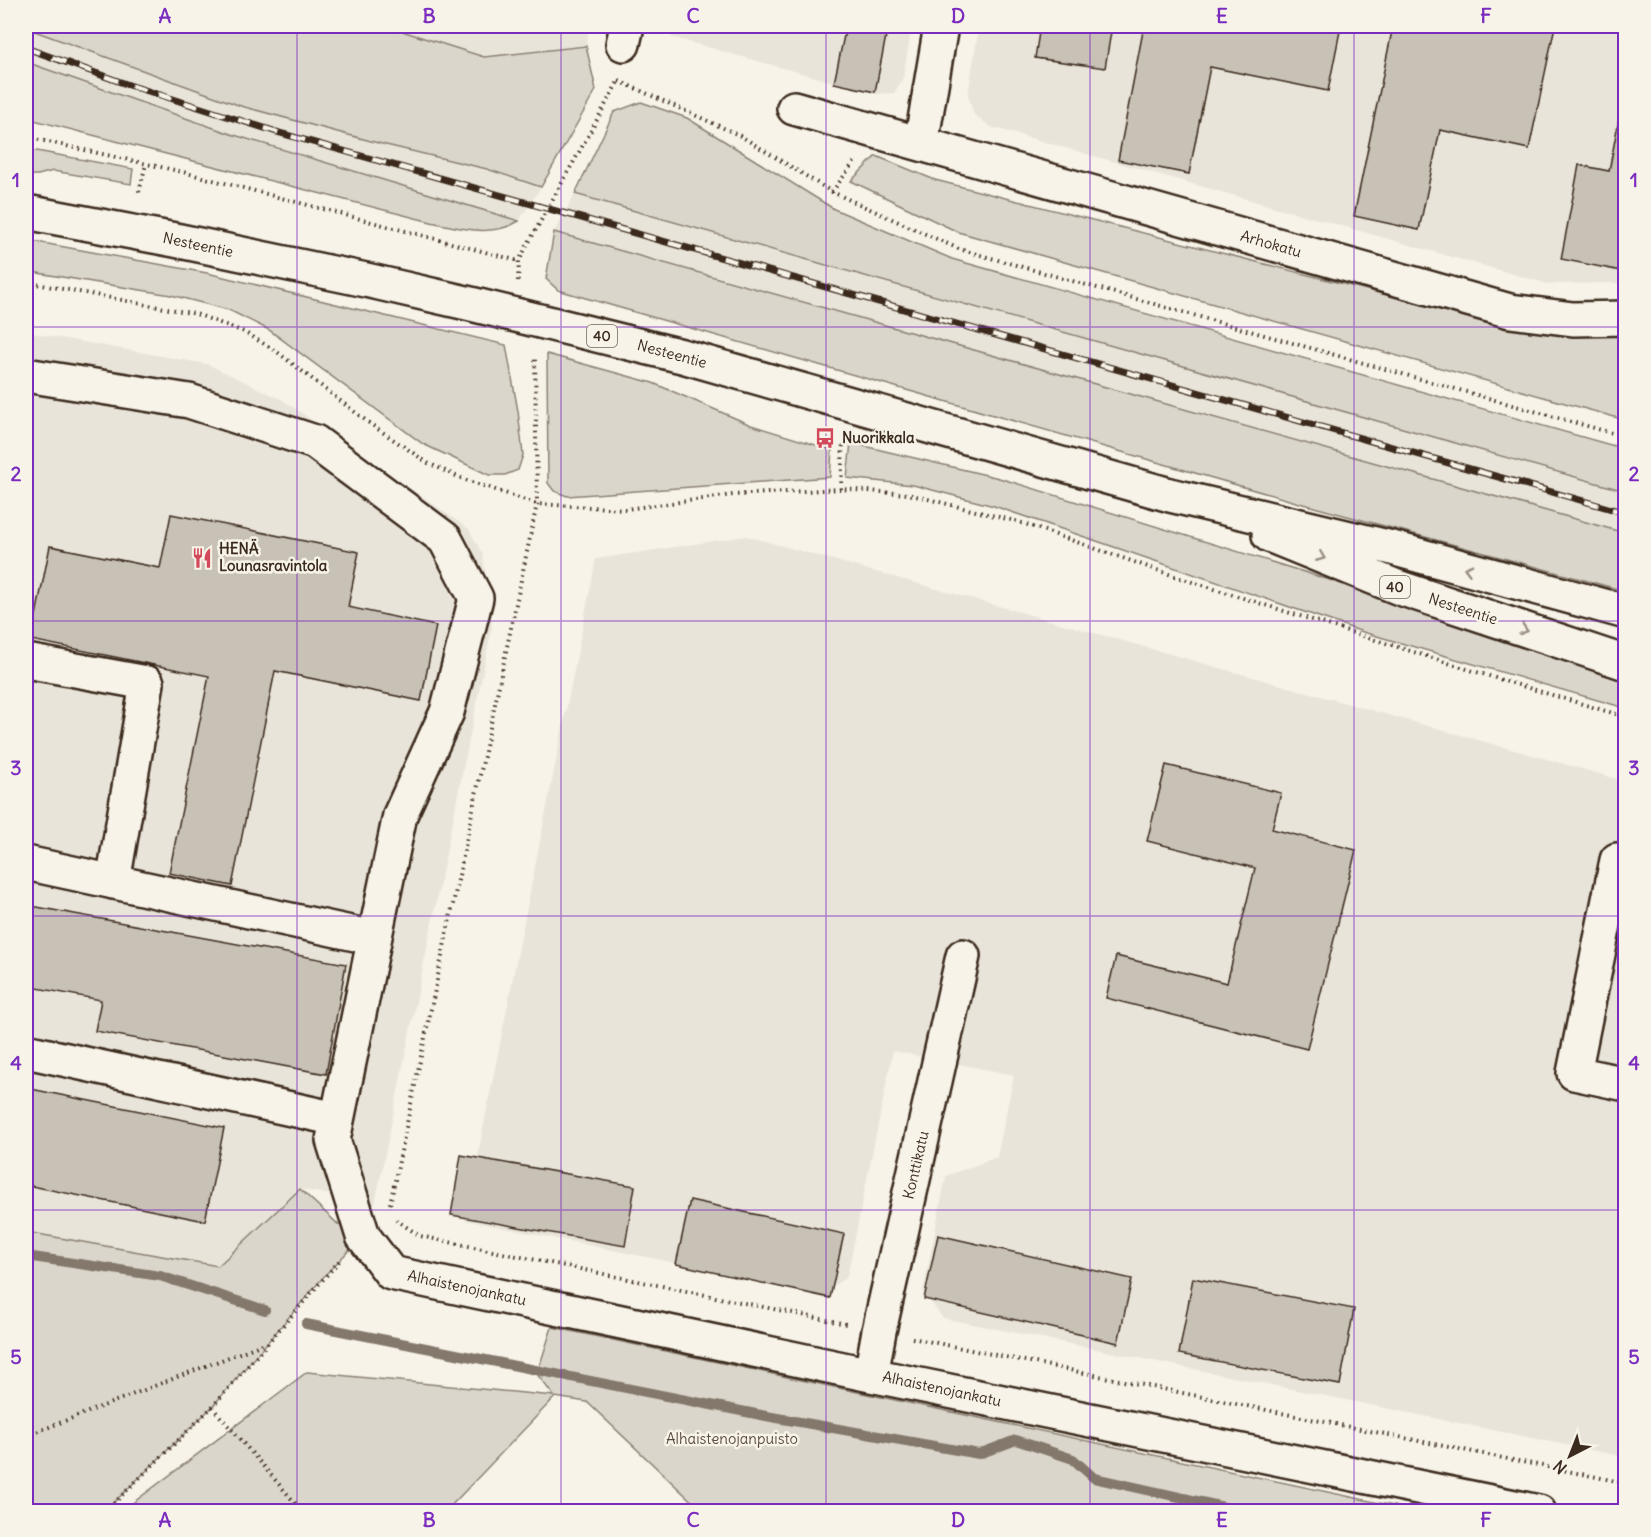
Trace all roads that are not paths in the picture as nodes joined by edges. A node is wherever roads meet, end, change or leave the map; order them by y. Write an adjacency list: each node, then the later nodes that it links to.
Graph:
1 (941, 26): 3 (street)
2 (794, 108): 3 (street, Arhokatu)
3 (921, 144): 5 (street, Arhokatu)
4 (26, 212): 7 (street, Nesteentie / 40)
5 (1626, 318)
6 (26, 375): 14 (street, Alhaistenojankatu)
7 (1170, 495): 8 (street, Nesteentie / 40, one-way to 7); 10 (street, Nesteentie / 40, one-way to 10)
8 (1626, 612)
9 (26, 661): 13 (street)
10 (1626, 663)
11 (1626, 862): 17 (street)
12 (26, 863): 13 (street)
13 (113, 882): 14 (street)
14 (374, 938): 18 (street, Alhaistenojankatu)
15 (963, 956): 19 (street, Konttikatu)
16 (26, 1051): 18 (street)
17 (1626, 1084)
18 (337, 1119): 19 (street, Alhaistenojankatu)
19 (871, 1375): 20 (street, Alhaistenojankatu)
20 (1539, 1512)

